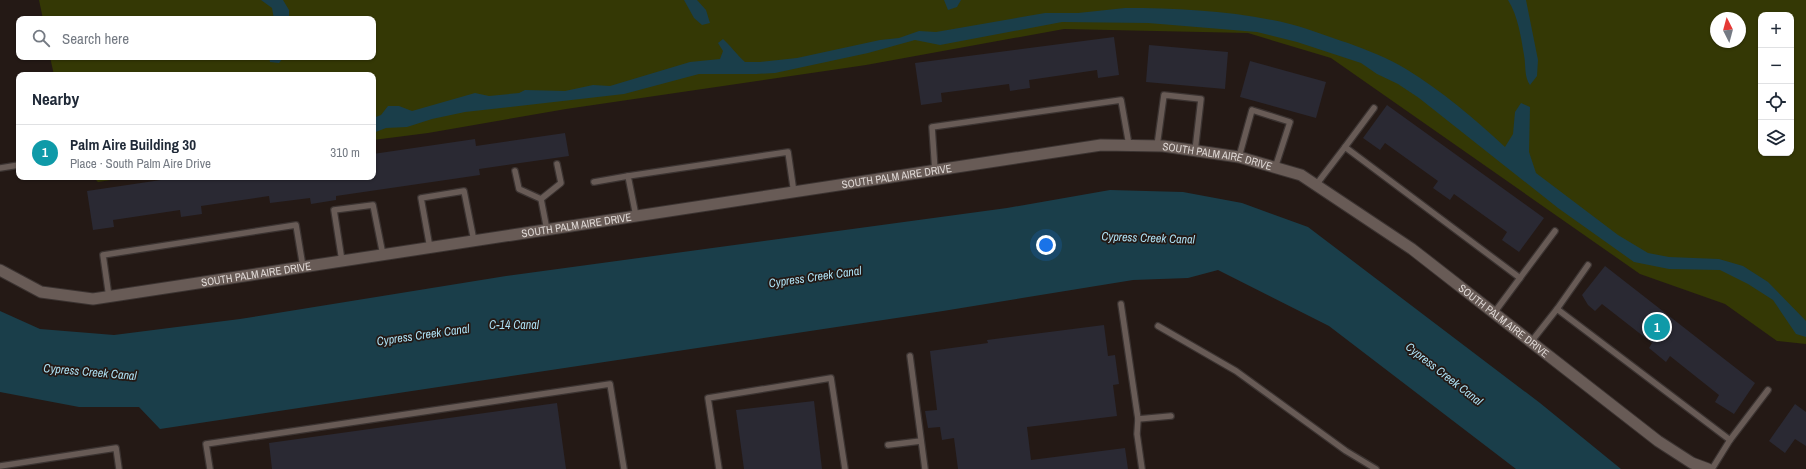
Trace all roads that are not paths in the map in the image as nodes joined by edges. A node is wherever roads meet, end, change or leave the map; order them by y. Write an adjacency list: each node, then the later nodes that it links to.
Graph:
1 (1374, 108): 4 (lane)
2 (1129, 146): 3 (street, SOUTH PALM AIRE DRIVE); 12 (street, SOUTH PALM AIRE DRIVE); 12 (lane)
3 (1157, 146): 5 (street, SOUTH PALM AIRE DRIVE); 5 (lane)
4 (1345, 147): 15 (lane); 28 (lane)
5 (1195, 151): 6 (street, SOUTH PALM AIRE DRIVE)
6 (1239, 157): 10 (street, SOUTH PALM AIRE DRIVE); 10 (lane)
7 (557, 164): 17 (lane)
8 (16, 165): 9 (lane)
9 (0, 168)
10 (1275, 168): 15 (street, SOUTH PALM AIRE DRIVE)
11 (515, 171): 17 (lane)
12 (935, 171): 16 (street, SOUTH PALM AIRE DRIVE)
13 (628, 176): 14 (lane); 16 (lane); 18 (lane)
14 (594, 182)
15 (1316, 186): 32 (street, SOUTH PALM AIRE DRIVE)
16 (794, 192): 18 (street, SOUTH PALM AIRE DRIVE)
17 (541, 199): 19 (lane)
18 (636, 217): 19 (street, SOUTH PALM AIRE DRIVE)
19 (547, 230): 21 (street, SOUTH PALM AIRE DRIVE)
20 (1555, 231): 28 (lane)
21 (474, 241): 22 (street, SOUTH PALM AIRE DRIVE); 22 (lane)
22 (430, 248): 23 (street, SOUTH PALM AIRE DRIVE)
23 (383, 255): 24 (street, SOUTH PALM AIRE DRIVE); 24 (lane)
24 (342, 262): 26 (street, SOUTH PALM AIRE DRIVE)
25 (1588, 265): 31 (lane)
26 (303, 267): 29 (street, SOUTH PALM AIRE DRIVE); 29 (lane)
27 (0, 270): 29 (street, SOUTH PALM AIRE DRIVE)
28 (1520, 278): 32 (lane)
29 (109, 297)
30 (1121, 304): 38 (lane)
31 (1557, 309): 34 (lane); 39 (lane)
32 (1494, 313): 34 (street, SOUTH PALM AIRE DRIVE)
33 (1158, 326): 50 (lane)
34 (1531, 342): 51 (street, SOUTH PALM AIRE DRIVE)
35 (910, 356): 40 (lane)
36 (1768, 390): 39 (lane)
37 (1172, 416): 38 (lane)
38 (1138, 419): 49 (lane)
39 (1730, 440): 52 (lane)
40 (921, 441): 41 (lane); 48 (lane)
41 (888, 445)
42 (0, 466): 43 (lane)
43 (119, 469)
44 (210, 469): 45 (lane)
45 (624, 469)
46 (719, 469): 47 (lane)
47 (845, 469)
48 (925, 469)
49 (1142, 469)
50 (1376, 469)
51 (1708, 469)
52 (1712, 469)

